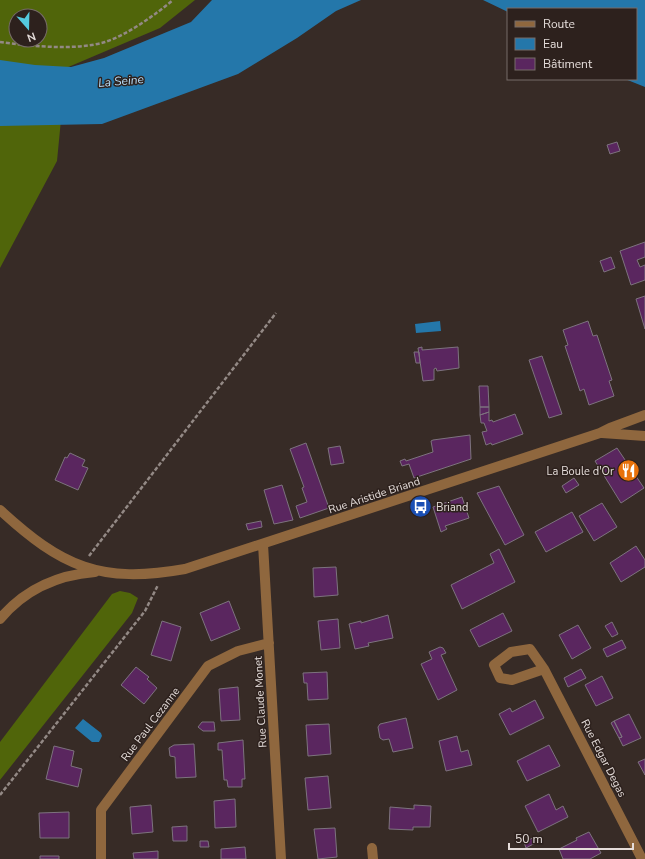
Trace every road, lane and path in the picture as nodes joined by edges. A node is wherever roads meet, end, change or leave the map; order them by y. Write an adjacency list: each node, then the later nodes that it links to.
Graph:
1 (173, 0): 2 (path)
2 (0, 42)
3 (276, 313): 9 (path)
4 (645, 415): 5 (street, Rue Aristide Briand)
5 (600, 433): 6 (street, Rue Aristide Briand); 8 (street, Rue Aristide Briand)
6 (645, 436)
7 (0, 510): 9 (street)
8 (263, 544): 11 (street, Rue Aristide Briand); 13 (street, Rue Claude Monet)
9 (82, 566): 10 (street)
10 (103, 572): 11 (street, Rue Aristide Briand); 12 (street)
11 (165, 573): 15 (path)
12 (0, 619)
13 (269, 643): 17 (street, Rue Paul Cezanne); 18 (street, Rue Claude Monet)
14 (544, 669): 14 (street, Rue Edgar Degas); 20 (street, Rue Edgar Degas)
15 (0, 795)
16 (372, 848): 19 (street)
17 (101, 859)
18 (281, 859)
19 (373, 859)
20 (642, 859)

